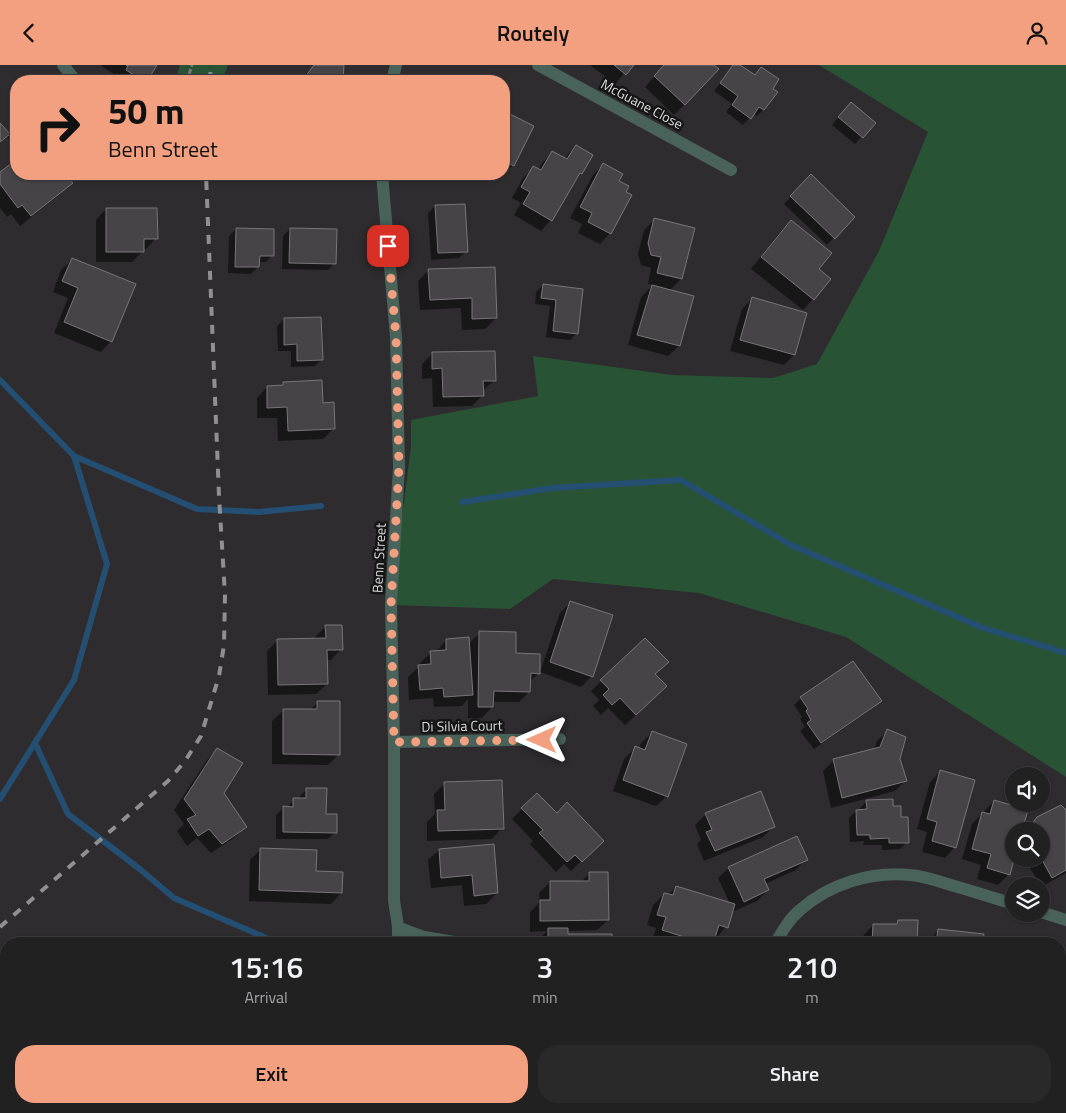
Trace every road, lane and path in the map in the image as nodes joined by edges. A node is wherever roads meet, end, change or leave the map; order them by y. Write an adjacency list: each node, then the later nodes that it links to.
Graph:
1 (63, 65): 3 (street)
2 (538, 65): 4 (street, McGuane Close)
3 (71, 75)
4 (731, 170)
5 (383, 180): 7 (street, Benn Street)
6 (560, 739): 7 (street, Di Silvia Court)
7 (394, 742): 11 (street, Benn Street)
8 (1005, 901): 14 (street)
9 (1050, 915): 10 (street)
10 (1066, 920)
11 (400, 928): 12 (street, Benn Street); 13 (street)
12 (398, 937)
13 (424, 937)
14 (779, 937)

